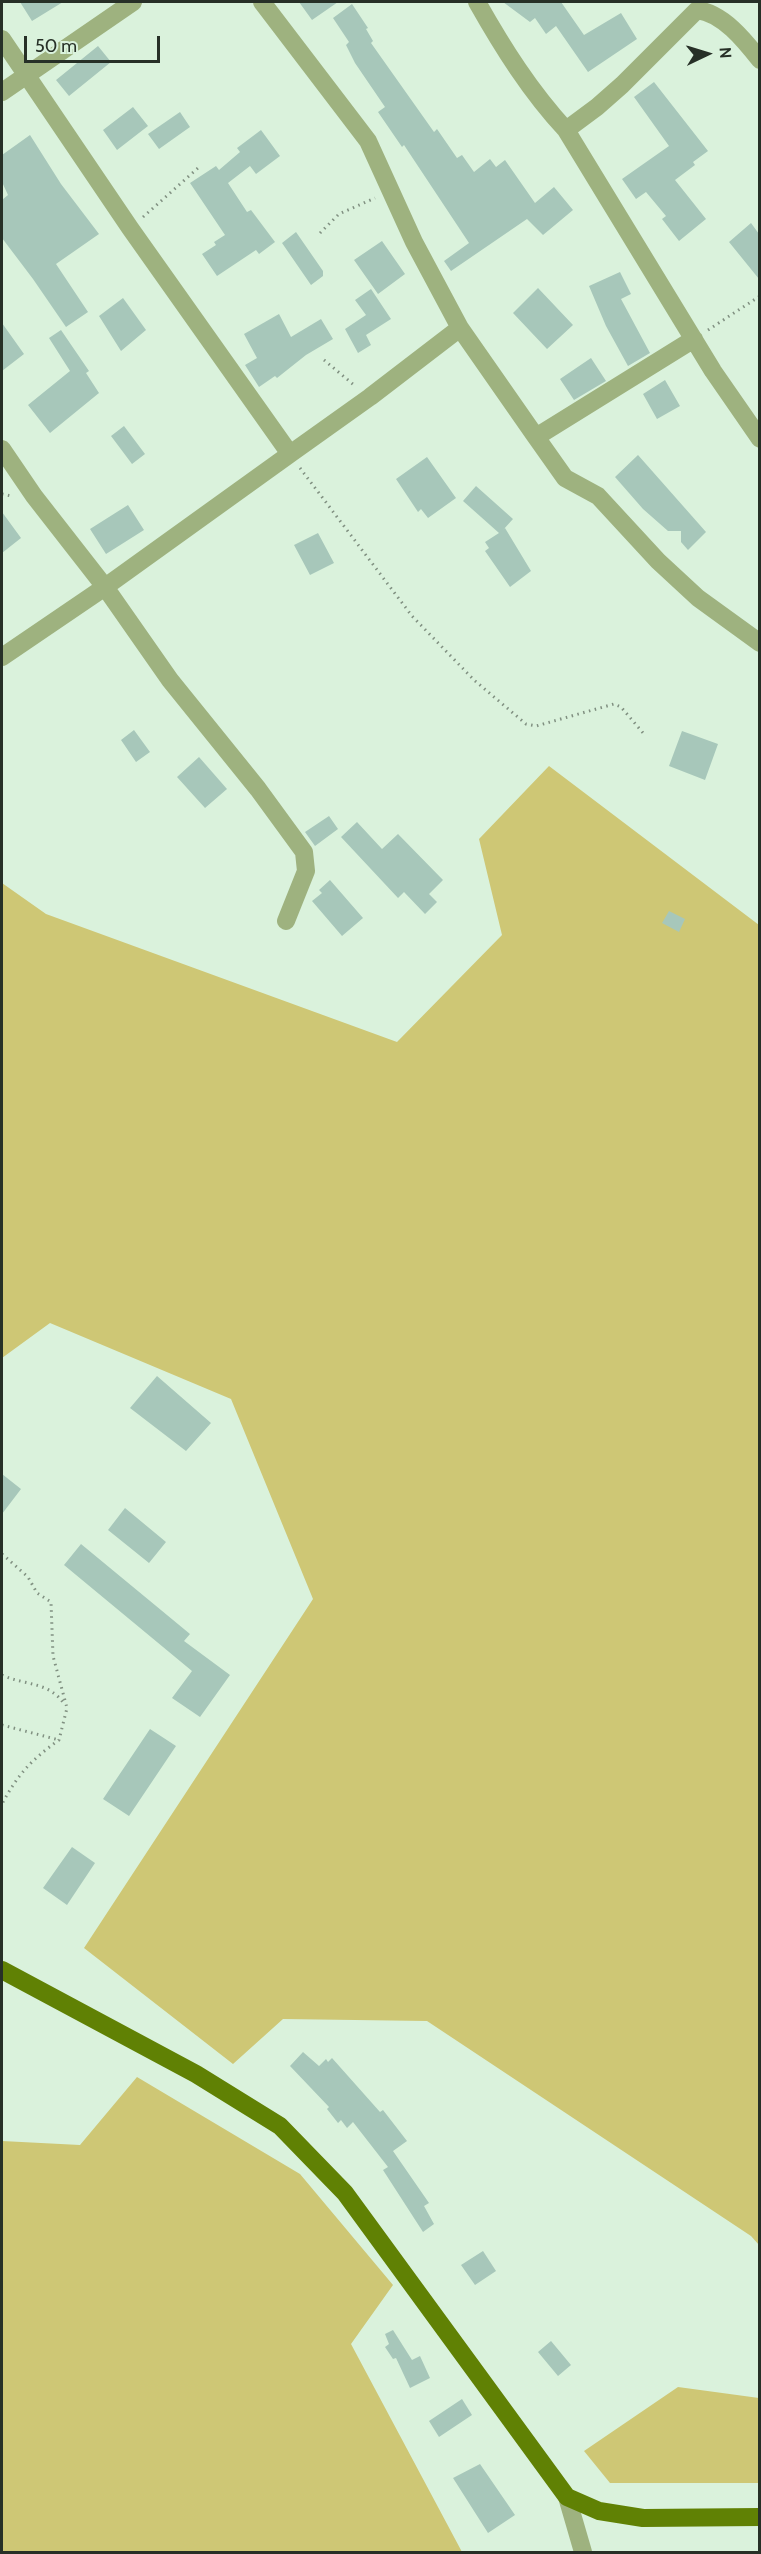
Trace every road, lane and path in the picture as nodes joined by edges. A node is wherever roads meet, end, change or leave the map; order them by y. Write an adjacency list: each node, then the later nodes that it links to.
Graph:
1 (132, 2): 6 (street)
2 (262, 2): 10 (street)
3 (477, 2): 8 (street)
4 (2, 39): 6 (street)
5 (759, 60): 8 (street)
6 (27, 75): 7 (street); 11 (street)
7 (2, 92)
8 (566, 130): 15 (street)
9 (199, 167): 11 (path)
10 (390, 192): 12 (path); 14 (street)
11 (130, 228): 21 (street)
12 (320, 233)
13 (759, 296): 15 (path)
14 (459, 328): 17 (street); 18 (street)
15 (694, 339): 18 (street); 19 (street)
16 (324, 360): 17 (path)
17 (370, 397): 21 (street)
18 (536, 437): 23 (street)
19 (759, 439)
20 (2, 449): 22 (street)
21 (290, 454): 22 (street); 25 (path)
22 (105, 587): 24 (street); 26 (street)
23 (759, 643)
24 (2, 657)
25 (644, 734)
26 (286, 921)
27 (2, 1554): 29 (path)
28 (2, 1676): 29 (path)
29 (67, 1708): 31 (path)
30 (3, 1724): 31 (path)
31 (59, 1740): 32 (path)
32 (2, 1804)
33 (2, 1970): 34 (main road)
34 (567, 2497): 35 (main road); 36 (street)
35 (759, 2517)
36 (583, 2553)

